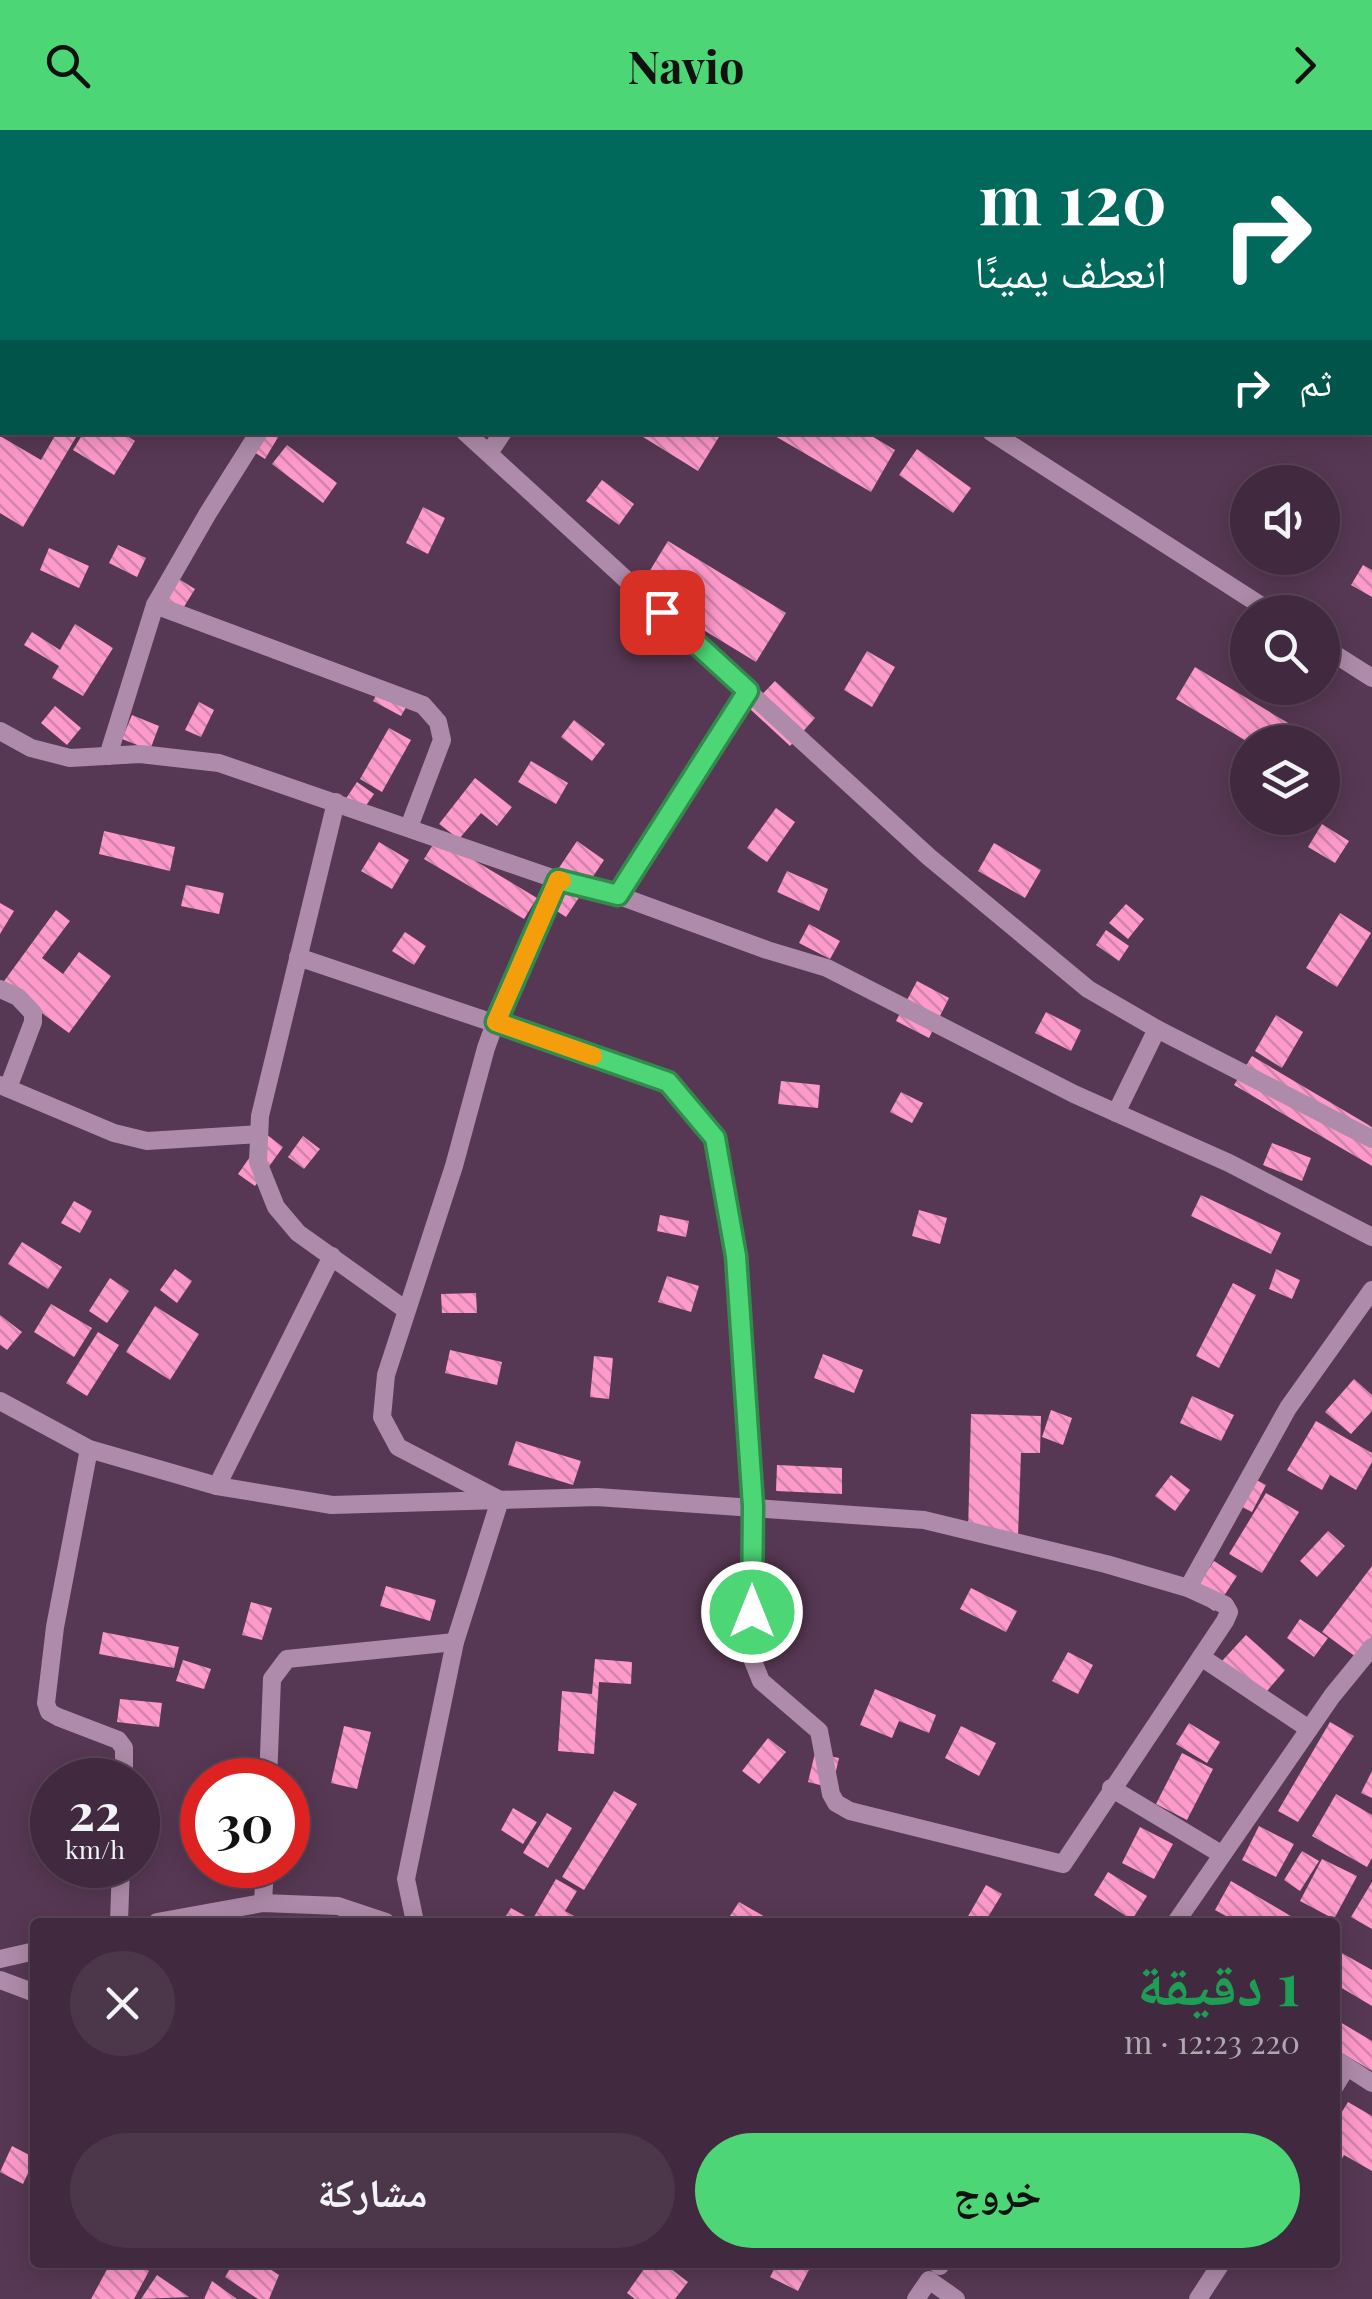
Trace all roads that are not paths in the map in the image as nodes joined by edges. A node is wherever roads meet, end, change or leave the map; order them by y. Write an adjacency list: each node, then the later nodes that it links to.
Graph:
1 (258, 435): 7 (street)
2 (469, 435): 5 (street)
3 (501, 435): 5 (street)
4 (996, 435): 6 (street)
5 (489, 452): 10 (street)
6 (1244, 595)
7 (156, 605): 12 (street); 14 (street)
8 (1340, 658): 9 (street)
9 (1372, 678)
10 (748, 691): 16 (street); 20 (street)
11 (0, 731): 12 (street)
12 (108, 756): 13 (street)
13 (336, 802): 14 (street); 17 (street)
14 (409, 827): 15 (street)
15 (558, 880): 16 (street); 19 (street)
16 (618, 895): 22 (street)
17 (298, 957): 19 (street); 23 (street)
18 (0, 989): 21 (street)
19 (496, 1022): 28 (street); 33 (street)
20 (1157, 1029): 22 (street); 24 (street)
21 (4, 1087): 23 (street)
22 (1116, 1113): 25 (street)
23 (259, 1134): 26 (street)
24 (1372, 1139)
25 (1372, 1237)
26 (332, 1256): 28 (street); 31 (street)
27 (1372, 1290): 34 (street)
28 (406, 1310): 32 (street)
29 (0, 1401): 30 (street)
30 (89, 1449): 31 (street); 39 (street)
31 (217, 1486): 32 (street)
32 (500, 1500): 33 (street); 35 (street)
33 (753, 1506): 34 (street); 41 (street)
34 (1188, 1588): 37 (street)
35 (456, 1642): 40 (street); 49 (street)
36 (1372, 1647): 38 (street)
37 (1201, 1657): 38 (street); 41 (street)
38 (1309, 1729): 42 (street)
39 (124, 1758)
40 (269, 1758)
41 (1111, 1788): 42 (street)
42 (1221, 1854): 50 (street)
43 (121, 1888): 47 (street)
44 (264, 1888): 45 (street)
45 (264, 1903): 46 (street); 48 (street)
46 (338, 1914)
47 (120, 1918)
48 (180, 1918)
49 (413, 1918)
50 (1179, 1918)
51 (30, 1951): 52 (street)
52 (0, 1959)
53 (0, 1980): 54 (street)
54 (30, 1991)
55 (1341, 2064): 56 (street)
56 (1372, 2082)
57 (937, 2268): 59 (street); 60 (street)
58 (1218, 2268): 61 (street)
59 (916, 2299)
60 (956, 2299)
61 (1198, 2299)

